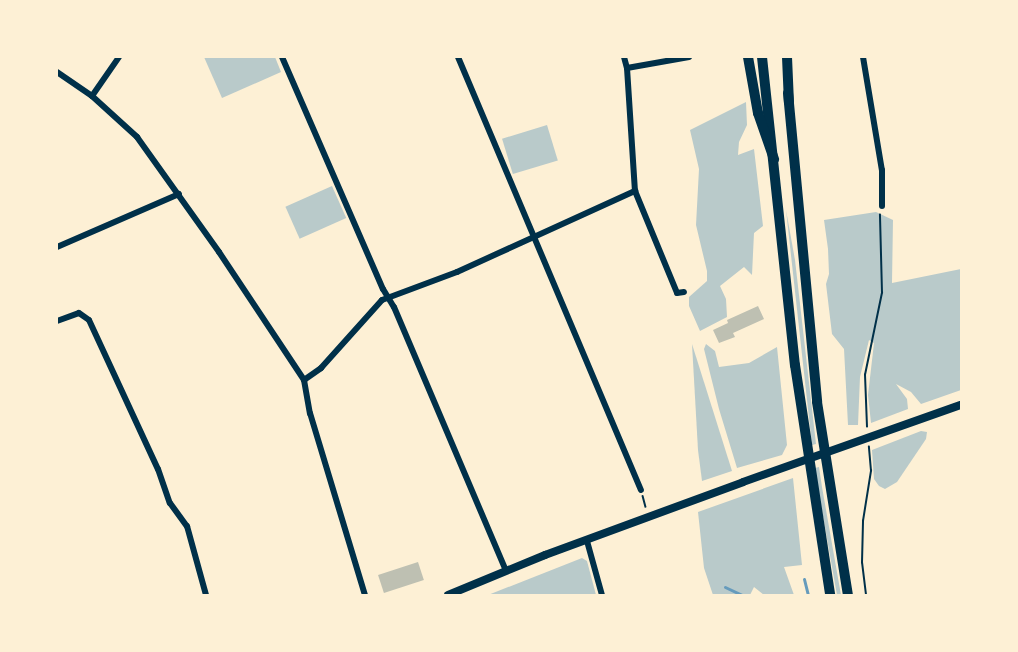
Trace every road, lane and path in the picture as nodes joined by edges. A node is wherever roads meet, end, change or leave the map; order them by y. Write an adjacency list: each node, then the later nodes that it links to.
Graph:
1 (119, 57): 12 (street)
2 (282, 57): 20 (street)
3 (458, 57): 17 (street)
4 (624, 57): 10 (street)
5 (690, 57): 10 (street)
6 (748, 57): 13 (highway)
7 (762, 57): 13 (highway)
8 (786, 57): 35 (highway)
9 (863, 57): 16 (street)
10 (627, 68): 14 (street)
11 (57, 72): 12 (street)
12 (92, 96): 15 (street)
13 (774, 159): 34 (highway)
14 (635, 191): 17 (street); 19 (street)
15 (179, 194): 18 (street); 22 (street)
16 (882, 206): 24 (path)
17 (534, 237): 20 (street); 26 (street)
18 (57, 246)
19 (684, 292)
20 (388, 298): 22 (street); 29 (street)
21 (57, 321): 30 (street)
22 (304, 380): 31 (street)
23 (961, 405): 28 (main road)
24 (867, 432)
25 (869, 444): 36 (path)
26 (641, 490): 27 (path)
27 (646, 507)
28 (587, 541): 29 (main road); 33 (street)
29 (506, 571): 32 (main road)
30 (206, 595)
31 (365, 595)
32 (448, 595)
33 (602, 595)
34 (830, 595)
35 (848, 595)
36 (866, 595)

